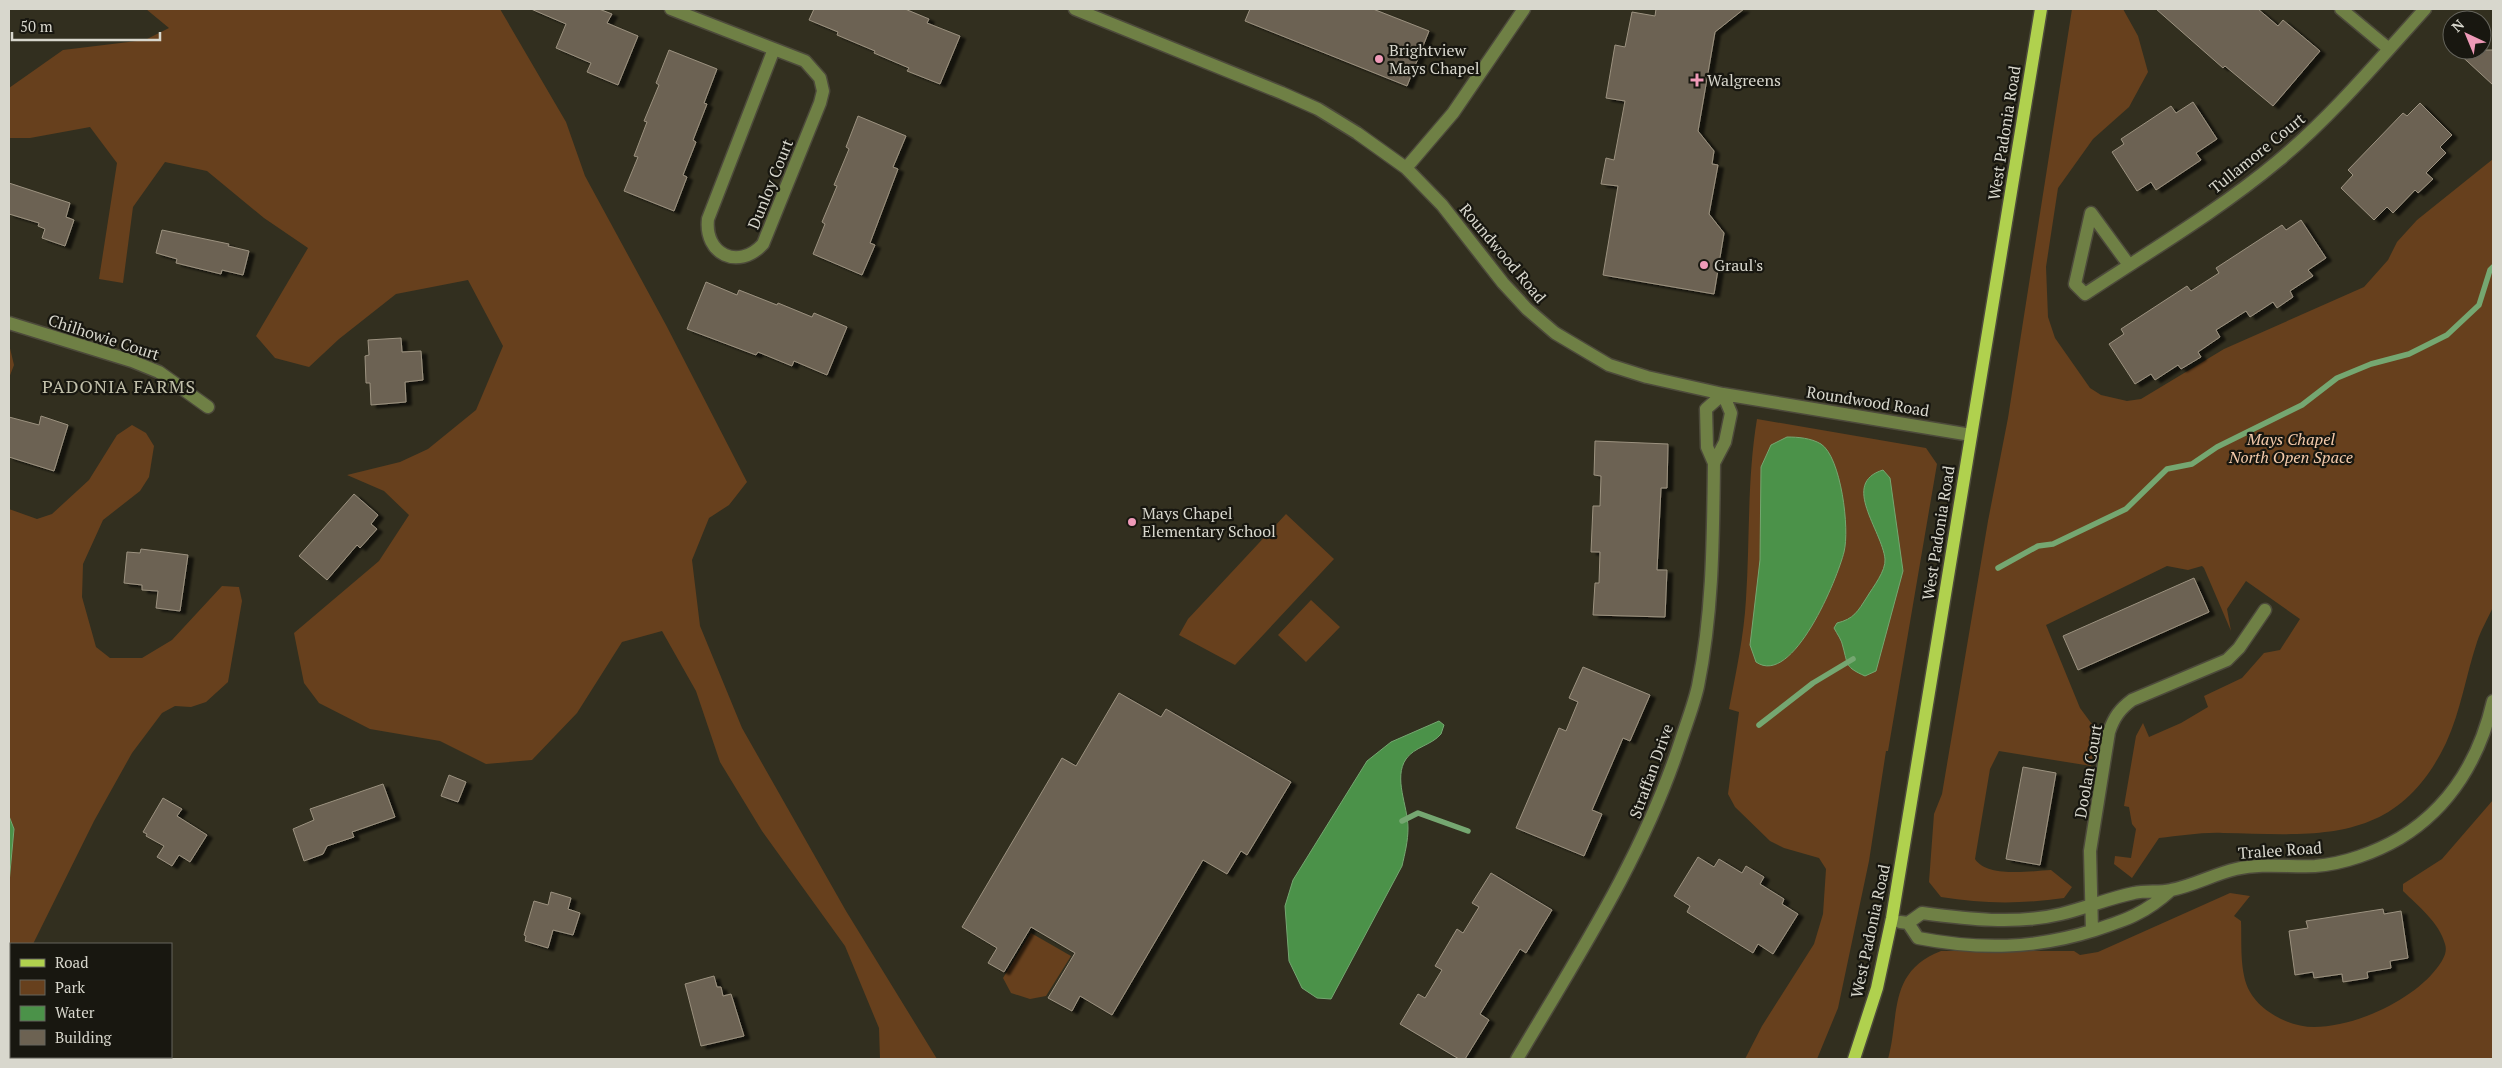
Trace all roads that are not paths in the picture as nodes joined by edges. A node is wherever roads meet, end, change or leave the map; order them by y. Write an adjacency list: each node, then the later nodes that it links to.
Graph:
1 (671, 9): 8 (street, Dunloy Court)
2 (1075, 9): 9 (street, Roundwood Road)
3 (1524, 9): 9 (street)
4 (2041, 9): 14 (main road, West Padonia Road)
5 (2341, 9): 7 (street)
6 (2426, 9): 7 (street, Tullamore Court)
7 (2389, 48): 10 (street, Tullamore Court)
8 (774, 49): 8 (street, Dunloy Court)
9 (1406, 168): 12 (street, Roundwood Road)
10 (2129, 265): 10 (street, Tullamore Court)
11 (9, 324): 13 (street, Chilhowie Court)
12 (1723, 394): 14 (street, Roundwood Road); 15 (street, Straffan Drive); 15 (street, Straffan Drive)
13 (208, 407)
14 (1971, 435): 20 (main road, West Padonia Road)
15 (1714, 463): 23 (street, Straffan Drive)
16 (2265, 610): 19 (street, Doolan Court)
17 (2493, 701): 18 (street, Tralee Road)
18 (2171, 890): 19 (street, Tralee Road); 22 (street, Tralee Road)
19 (2090, 906): 21 (street, Tralee Road); 22 (street, Doolan Court)
20 (1892, 920): 21 (street); 24 (main road, West Padonia Road)
21 (1908, 923): 22 (street, Tralee Road)
22 (2092, 931)
23 (1517, 1059)
24 (1854, 1059)

